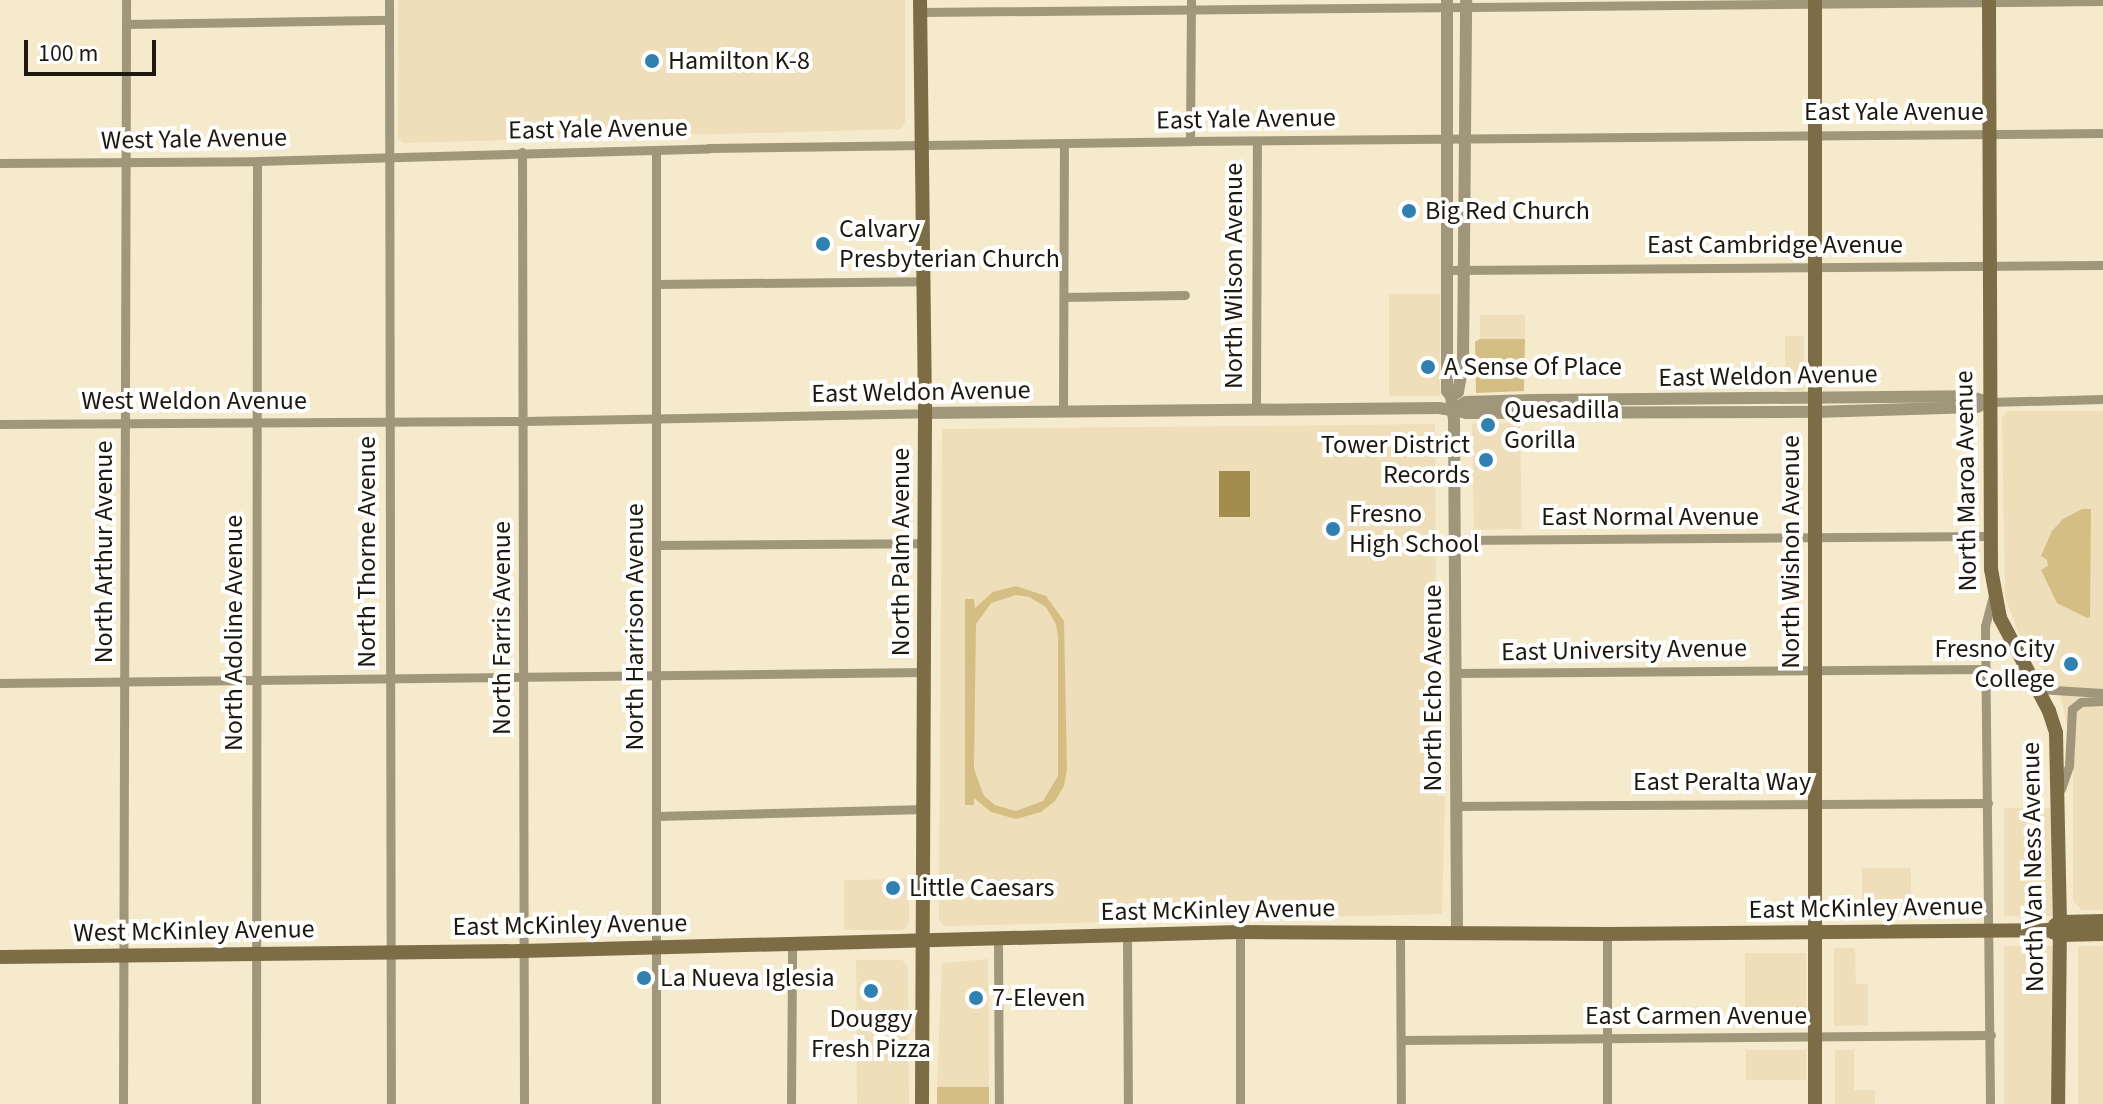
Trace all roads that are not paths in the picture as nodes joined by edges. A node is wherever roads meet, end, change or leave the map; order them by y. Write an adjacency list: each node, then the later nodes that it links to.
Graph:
1 (126, 0): 11 (street, North Arthur Avenue)
2 (389, 0): 10 (street, North Thorne Avenue)
3 (1989, 1): 4 (street); 5 (street); 12 (main road, North Maroa Avenue)
4 (2103, 1)
5 (1815, 2): 7 (street); 14 (main road, North Wishon Avenue)
6 (1447, 3): 7 (street); 9 (street); 15 (street)
7 (1466, 3): 16 (street)
8 (920, 6): 9 (street); 20 (main road, North Palm Avenue)
9 (1191, 6): 17 (street, North Wilson Avenue)
10 (389, 20): 11 (street); 23 (street, North Thorne Avenue)
11 (126, 24): 26 (street, North Arthur Avenue)
12 (1989, 133): 13 (street, East Yale Avenue); 14 (street, East Yale Avenue); 29 (main road, North Maroa Avenue)
13 (2103, 133)
14 (1814, 134): 16 (street, East Yale Avenue); 28 (main road, North Wishon Avenue)
15 (1447, 137): 16 (street, East Yale Avenue); 18 (street, East Yale Avenue); 30 (street)
16 (1466, 137): 31 (street)
17 (1190, 141): 18 (street, East Yale Avenue); 19 (street, East Yale Avenue)
18 (1257, 141): 42 (street, North Wilson Avenue)
19 (1064, 144): 20 (street, East Yale Avenue); 35 (street)
20 (923, 145): 21 (street, East Yale Avenue); 32 (main road, North Palm Avenue)
21 (656, 150): 22 (street, East Yale Avenue); 33 (street, North Harrison Avenue)
22 (522, 152): 23 (street, East Yale Avenue); 47 (street, North Farris Avenue)
23 (389, 157): 24 (street, West Yale Avenue); 48 (street, North Thorne Avenue)
24 (257, 161): 26 (street, West Yale Avenue); 50 (street, North Adoline Avenue)
25 (0, 163): 26 (street, West Yale Avenue)
26 (126, 163): 49 (street, North Arthur Avenue)
27 (2103, 265): 29 (street, East Cambridge Avenue)
28 (1813, 266): 29 (street, East Cambridge Avenue); 31 (street, East Cambridge Avenue); 40 (main road, North Wishon Avenue)
29 (1988, 266): 39 (main road, North Maroa Avenue)
30 (1447, 270): 31 (street, East Cambridge Avenue); 38 (street)
31 (1464, 270): 38 (street)
32 (924, 281): 33 (street); 45 (main road, North Palm Avenue)
33 (656, 284): 46 (street, North Harrison Avenue)
34 (1185, 295): 35 (street)
35 (1065, 297): 43 (street)
36 (1705, 398): 40 (street, East Weldon Avenue); 41 (street, East Weldon Avenue); 44 (street)
37 (2103, 399): 39 (street, East Weldon Avenue)
38 (1452, 402): 41 (street, East Weldon Avenue); 42 (street, East Weldon Avenue); 54 (street, North Echo Avenue)
39 (1989, 402): 40 (street, East Weldon Avenue); 52 (main road, North Maroa Avenue)
40 (1814, 404): 44 (street, East Weldon Avenue); 53 (main road, North Wishon Avenue)
41 (1604, 406): 44 (street, East Weldon Avenue)
42 (1256, 410): 43 (street, East Weldon Avenue)
43 (1063, 412): 45 (street, East Weldon Avenue)
44 (1705, 412)
45 (925, 413): 46 (street, East Weldon Avenue); 55 (main road, North Palm Avenue)
46 (658, 418): 47 (street, East Weldon Avenue); 56 (street, North Harrison Avenue)
47 (524, 421): 48 (street, East Weldon Avenue); 63 (street, North Farris Avenue)
48 (389, 422): 50 (street, West Weldon Avenue); 65 (street, North Thorne Avenue)
49 (126, 423): 50 (street, West Weldon Avenue); 51 (street, West Weldon Avenue); 67 (street, North Arthur Avenue)
50 (256, 423): 64 (street, North Adoline Avenue)
51 (0, 424)
52 (1989, 536): 53 (street, East Normal Avenue); 57 (main road, North Maroa Avenue)
53 (1815, 537): 54 (street, East Normal Avenue); 59 (main road, North Wishon Avenue)
54 (1454, 540): 61 (street, North Echo Avenue)
55 (924, 543): 56 (street); 60 (main road, North Palm Avenue)
56 (657, 545): 62 (street, North Harrison Avenue)
57 (1994, 596): 58 (street, North Maroa Avenue); 68 (main road, North Van Ness Avenue)
58 (1986, 669): 59 (street, East University Avenue); 73 (street, North Maroa Avenue)
59 (1816, 670): 61 (street, East University Avenue); 72 (main road, North Wishon Avenue)
60 (925, 672): 62 (street); 75 (main road, North Palm Avenue)
61 (1455, 673): 74 (street, North Echo Avenue)
62 (658, 675): 63 (street); 76 (street, North Harrison Avenue)
63 (524, 677): 65 (street); 91 (street, North Farris Avenue)
64 (255, 679): 65 (street); 67 (street); 93 (street, North Adoline Avenue)
65 (388, 680): 92 (street, North Thorne Avenue)
66 (0, 683): 67 (street)
67 (126, 684): 94 (street, North Arthur Avenue)
68 (2038, 689): 69 (street); 71 (main road, North Van Ness Avenue)
69 (2103, 693)
70 (2103, 701): 71 (street)
71 (2058, 799): 78 (main road, North Van Ness Avenue)
72 (1815, 803): 73 (street, East Peralta Way); 74 (street, East Peralta Way); 83 (main road, North Wishon Avenue)
73 (1988, 803): 80 (street, North Maroa Avenue)
74 (1456, 806): 81 (street, North Echo Avenue)
75 (924, 809): 76 (street); 88 (main road, North Palm Avenue)
76 (657, 816): 90 (street, North Harrison Avenue)
77 (2103, 921): 78 (main road, East McKinley Avenue)
78 (2056, 929): 80 (main road, East McKinley Avenue); 86 (main road, East McKinley Avenue); 114 (main road, North Van Ness Avenue)
79 (1400, 930): 81 (main road, East McKinley Avenue); 82 (main road, East McKinley Avenue); 99 (street)
80 (1988, 930): 83 (main road, East McKinley Avenue); 96 (street, North Maroa Avenue)
81 (1457, 931): 85 (main road, East McKinley Avenue)
82 (1240, 932): 84 (main road, East McKinley Avenue); 109 (street)
83 (1816, 932): 85 (main road, East McKinley Avenue); 97 (main road, North Wishon Avenue)
84 (1127, 934): 87 (main road, East McKinley Avenue); 108 (street)
85 (1607, 934): 98 (street)
86 (2103, 934)
87 (998, 940): 88 (main road, East McKinley Avenue); 107 (street)
88 (923, 943): 89 (main road, East McKinley Avenue); 106 (main road, North Palm Avenue)
89 (792, 944): 90 (main road, East McKinley Avenue); 105 (street)
90 (655, 948): 91 (main road, East McKinley Avenue); 104 (street, North Harrison Avenue)
91 (522, 951): 92 (main road, East McKinley Avenue); 103 (street, North Farris Avenue)
92 (389, 953): 93 (main road, West McKinley Avenue); 102 (street, North Thorne Avenue)
93 (255, 954): 94 (main road, West McKinley Avenue); 101 (street, North Adoline Avenue)
94 (121, 956): 95 (main road, West McKinley Avenue); 100 (street, North Arthur Avenue)
95 (0, 957)
96 (1991, 1035): 97 (street, East Carmen Avenue); 113 (street, North Maroa Avenue)
97 (1814, 1037): 98 (street, East Carmen Avenue); 112 (main road, North Wishon Avenue)
98 (1607, 1038): 99 (street, East Carmen Avenue); 111 (street)
99 (1401, 1040): 110 (street)
100 (123, 1104)
101 (256, 1104)
102 (391, 1104)
103 (524, 1104)
104 (656, 1104)
105 (791, 1104)
106 (922, 1104)
107 (999, 1104)
108 (1128, 1104)
109 (1240, 1104)
110 (1401, 1104)
111 (1607, 1104)
112 (1815, 1104)
113 (1990, 1104)
114 (2058, 1104)

